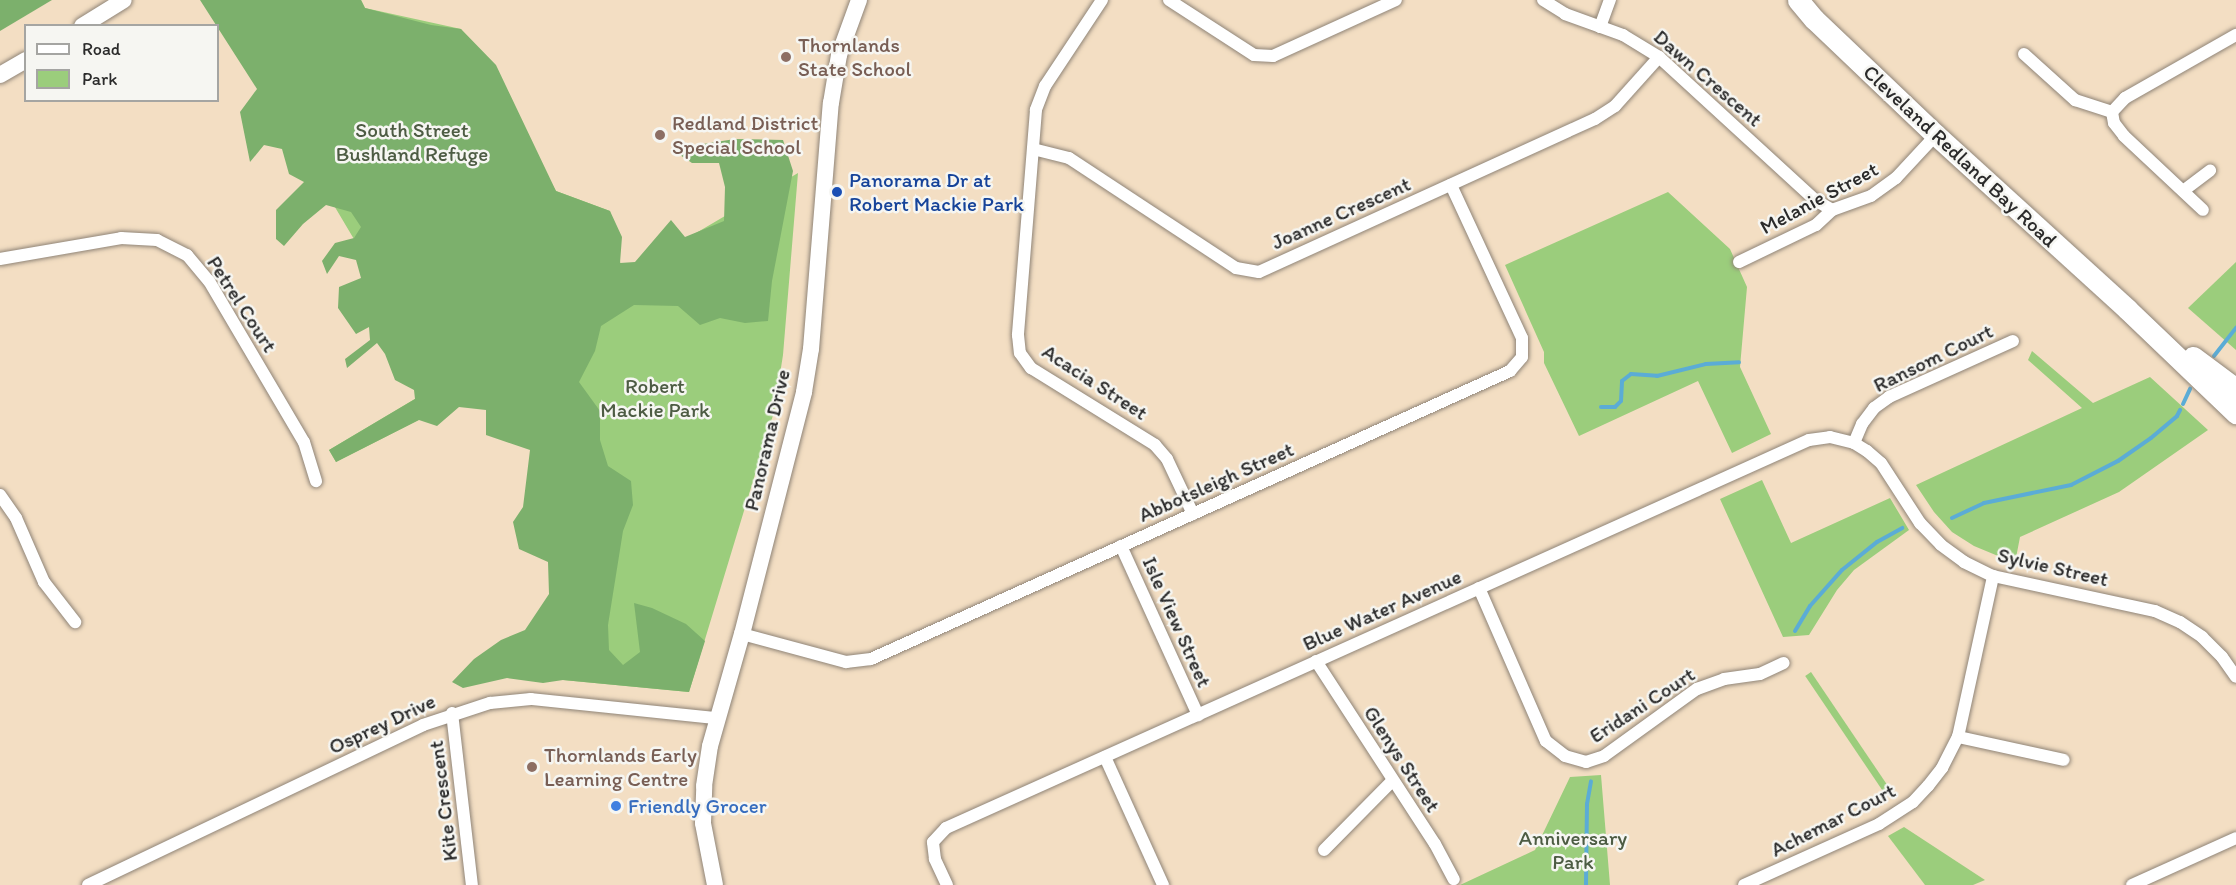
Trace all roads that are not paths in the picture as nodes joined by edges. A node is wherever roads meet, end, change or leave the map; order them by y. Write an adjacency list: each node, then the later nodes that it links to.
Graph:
1 (124, 0): 9 (street)
2 (859, 0): 38 (street, Panorama Drive)
3 (1102, 0): 18 (street, Acacia Street)
4 (1169, 0): 5 (street)
5 (1396, 0)
6 (1543, 0): 10 (street, Dawn Crescent)
7 (1610, 0): 10 (street)
8 (1798, 0): 17 (highway, Cleveland Redland Bay Road)
9 (85, 24)
10 (1600, 27): 13 (street, Dawn Crescent)
11 (2236, 36): 16 (street)
12 (2024, 54): 16 (street)
13 (1659, 57): 20 (street, Joanne Crescent); 22 (street, Dawn Crescent)
14 (24, 61): 15 (street)
15 (0, 75)
16 (2112, 112): 21 (street)
17 (1936, 135): 22 (street, Melanie Street); 26 (highway, Cleveland Redland Bay Road)
18 (1033, 149): 20 (street, Joanne Crescent); 33 (street, Acacia Street)
19 (2210, 171): 21 (street)
20 (1451, 185): 33 (street, Abbotsleigh Street)
21 (2183, 191): 23 (street)
22 (1832, 210): 25 (street, Melanie Street)
23 (2203, 210)
24 (0, 259): 31 (street, Petrel Court)
25 (1739, 262)
26 (2127, 309): 28 (highway, Cleveland Redland Bay Road); 29 (highway, Cleveland Redland Bay Road)
27 (2013, 341): 30 (street, Ransom Court)
28 (2236, 389)
29 (2236, 413)
30 (1854, 443): 35 (street, Sylvie Street); 36 (street, Blue Water Avenue)
31 (316, 482)
32 (0, 495): 37 (street)
33 (1192, 514): 34 (street, Abbotsleigh Street)
34 (1121, 546): 38 (street, Abbotsleigh Street); 43 (street, Isle View Street)
35 (1994, 576): 41 (street, Sylvie Street); 45 (street, Achemar Court)
36 (1479, 588): 39 (street, Blue Water Avenue); 40 (street, Eridani Court)
37 (75, 622)
38 (742, 634): 44 (street, Panorama Drive)
39 (1316, 661): 43 (street, Blue Water Avenue); 48 (street, Glenys Street)
40 (1784, 663)
41 (2236, 677)
42 (452, 713): 44 (street, Osprey Drive); 52 (street, Osprey Drive); 53 (street, Kite Crescent)
43 (1198, 715): 46 (street, Blue Water Avenue)
44 (716, 718): 54 (street, Panorama Drive)
45 (1958, 737): 47 (street); 57 (street, Achemar Court)
46 (1105, 757): 55 (street, Blue Water Avenue); 56 (street)
47 (2064, 760)
48 (1392, 781): 50 (street); 51 (street, Glenys Street)
49 (2236, 838): 58 (street)
50 (1324, 850)
51 (1454, 879)
52 (88, 885)
53 (472, 885)
54 (715, 885)
55 (947, 885)
56 (1163, 885)
57 (1744, 885)
58 (2132, 885)

